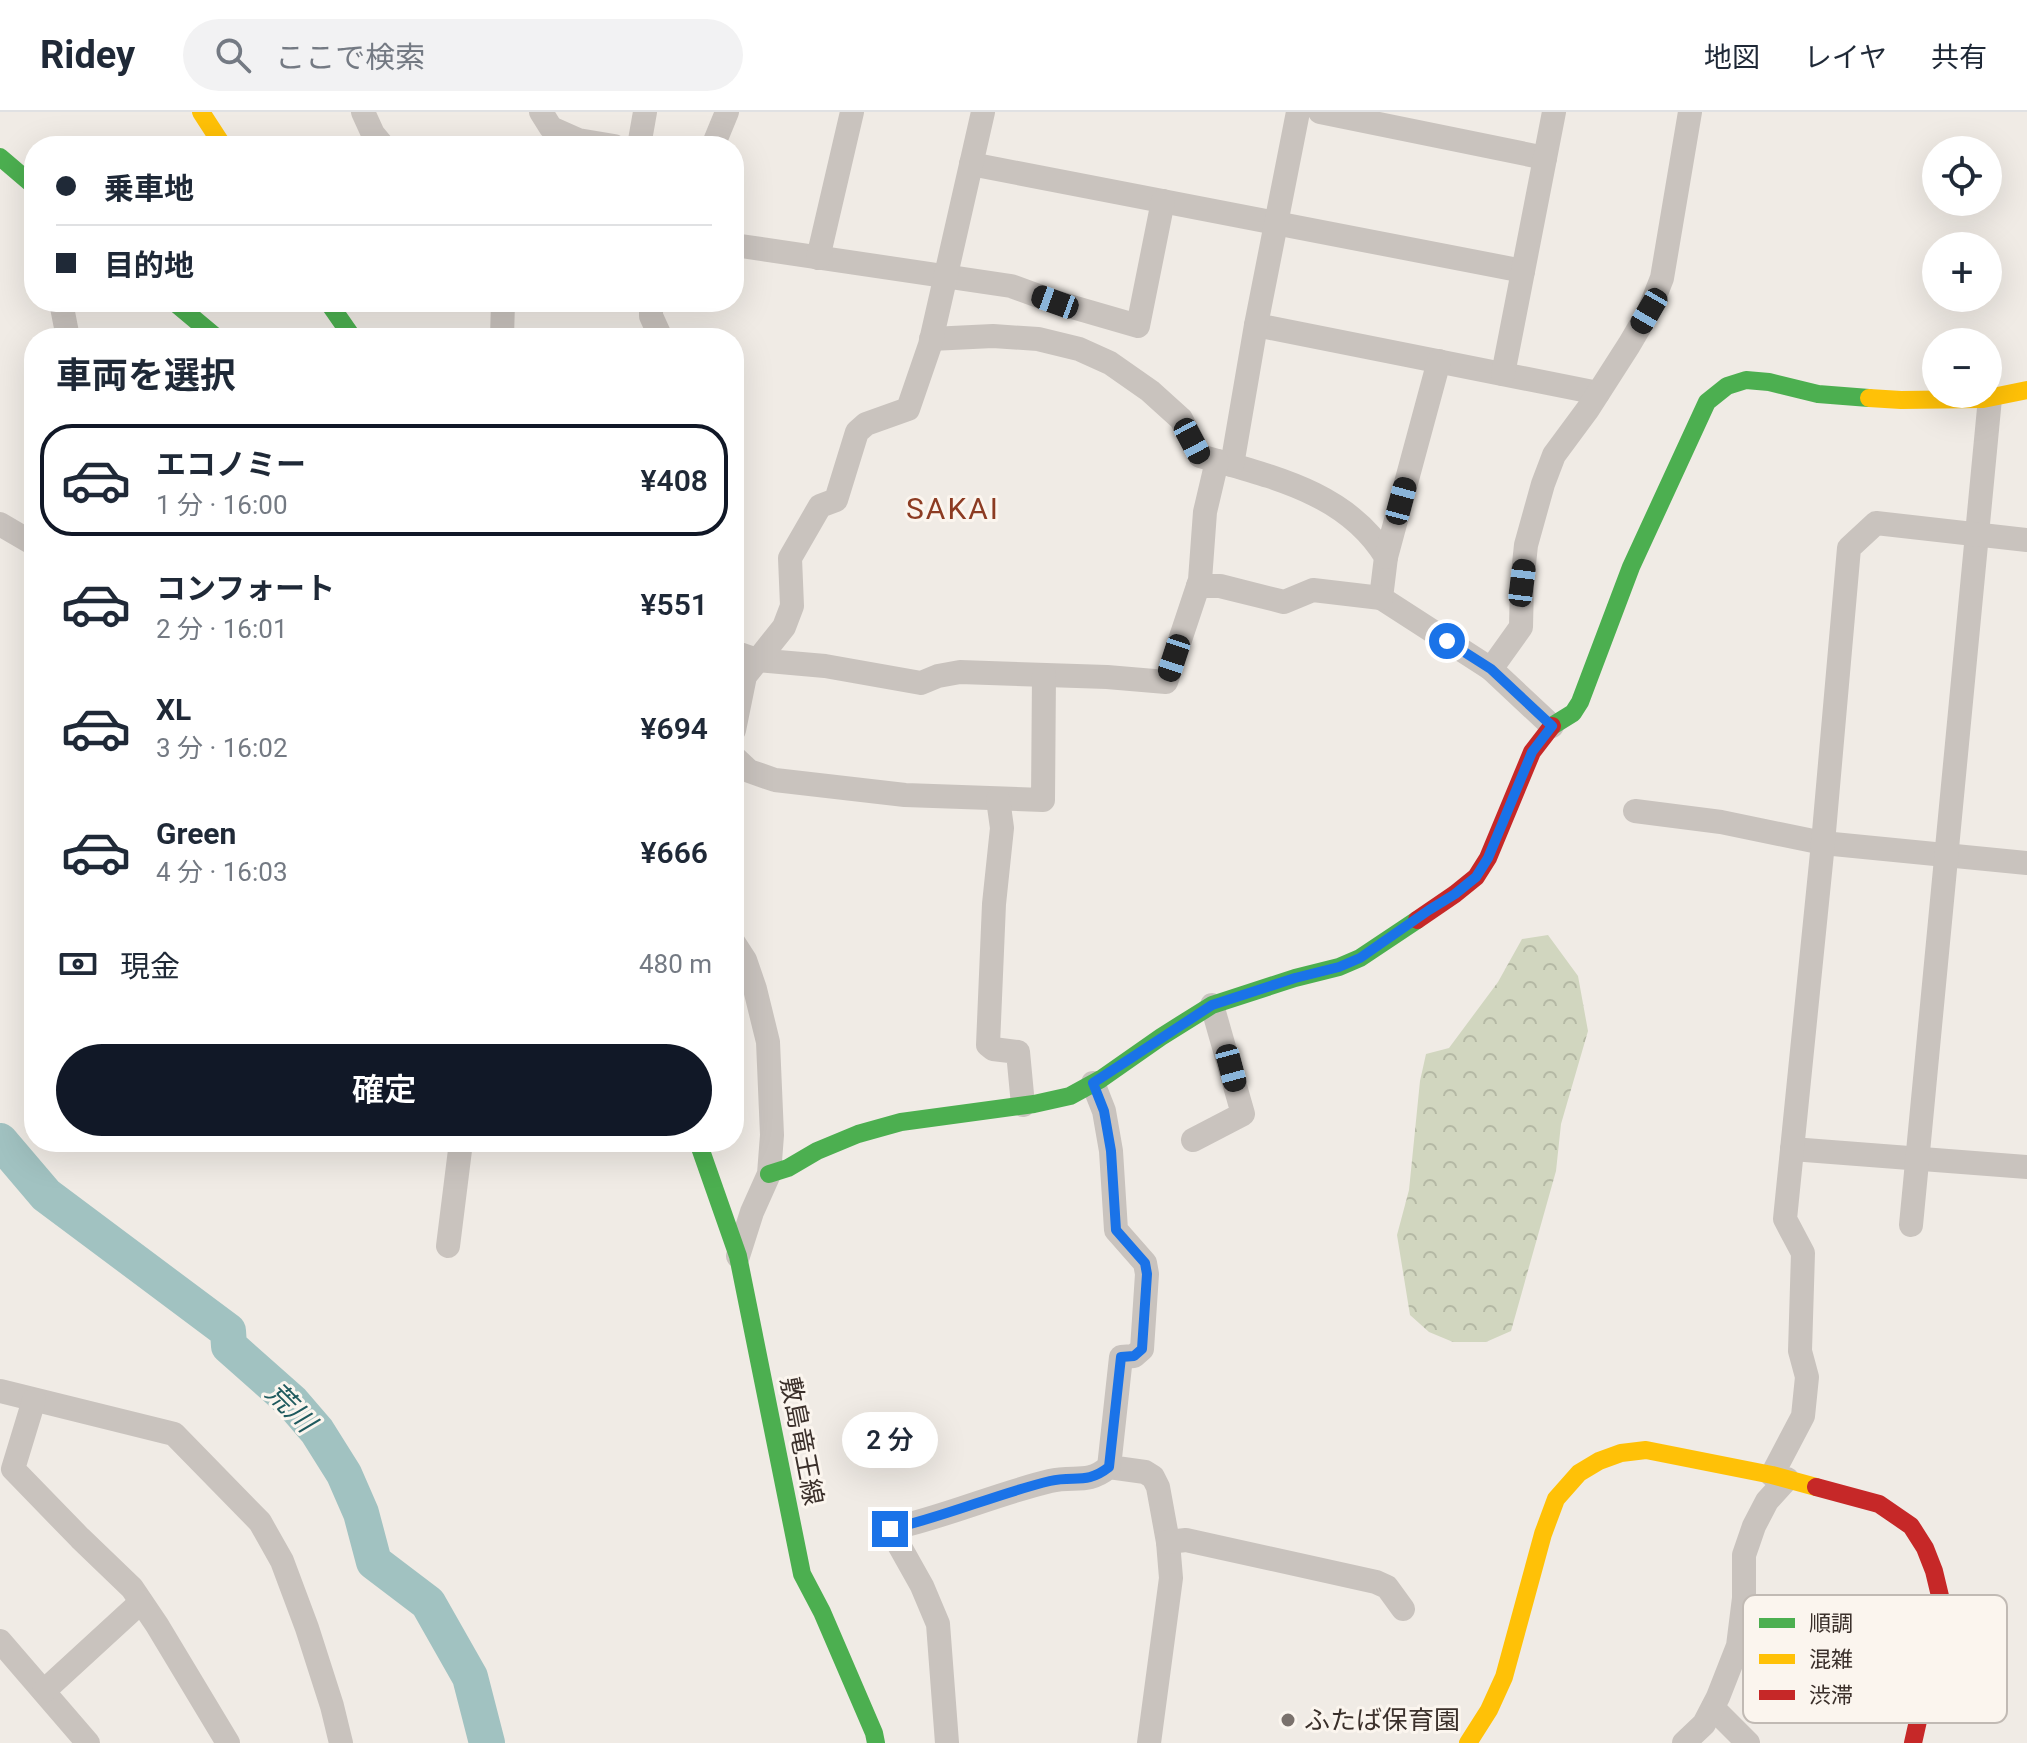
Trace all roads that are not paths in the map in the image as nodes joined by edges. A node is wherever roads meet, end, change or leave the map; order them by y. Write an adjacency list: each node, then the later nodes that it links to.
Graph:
1 (201, 112): 12 (street)
2 (363, 112): 13 (street)
3 (541, 112): 14 (street)
4 (645, 112): 15 (street)
5 (727, 112): 16 (street)
6 (852, 112): 22 (street)
7 (983, 112): 18 (street)
8 (1298, 112): 20 (street)
9 (1320, 112): 17 (street)
10 (1554, 112): 17 (street)
11 (1690, 112): 32 (street)
12 (217, 136)
13 (375, 136)
14 (569, 136)
15 (641, 136)
16 (717, 136)
17 (1545, 158): 23 (street)
18 (971, 164): 19 (street); 24 (street)
19 (1163, 201): 20 (street); 24 (street)
20 (1276, 223): 23 (street); 26 (street)
21 (744, 247): 22 (street)
22 (818, 258): 24 (street)
23 (1523, 271): 30 (street)
24 (945, 277): 28 (street)
25 (186, 312): 27 (street)
26 (1256, 325): 29 (street); 36 (street)
27 (205, 328)
28 (931, 339): 36 (street); 44 (street)
29 (1439, 361): 30 (street); 41 (street)
30 (1503, 374): 32 (street)
31 (2027, 390): 33 (street)
32 (1598, 393): 45 (street)
33 (2002, 395)
34 (1922, 400): 48 (street)
35 (1989, 408): 38 (street)
36 (1225, 463): 41 (street); 42 (street)
37 (0, 524): 39 (street)
38 (1977, 534): 40 (street); 52 (street); 53 (street)
39 (24, 538)
40 (2027, 540)
41 (1386, 557): 43 (street)
42 (1198, 586): 43 (street); 46 (street)
43 (1381, 598): 45 (street)
44 (746, 656): 46 (street); 47 (street)
45 (1491, 669): 48 (street)
46 (1044, 675): 50 (street)
47 (744, 681)
48 (1552, 726): 56 (street)
49 (744, 766): 50 (street)
50 (998, 799): 58 (street)
51 (1635, 811): 52 (street)
52 (1823, 843): 53 (street); 60 (street)
53 (1947, 855): 54 (street); 63 (street)
54 (2027, 863)
55 (744, 958): 65 (street)
56 (1212, 1005): 57 (street); 59 (street)
57 (1093, 1083): 58 (street); 71 (street)
58 (1023, 1105): 65 (street)
59 (1193, 1140)
60 (1792, 1149): 63 (street); 72 (street)
61 (460, 1152): 67 (street)
62 (702, 1152): 68 (street, 敷島竜王線)
63 (1917, 1158): 64 (street); 66 (street)
64 (2027, 1167)
65 (769, 1174): 68 (street)
66 (1911, 1225)
67 (448, 1246)
68 (738, 1256): 86 (street, 敷島竜王線)
69 (0, 1391): 70 (street)
70 (34, 1400): 76 (street); 85 (street)
71 (1109, 1467): 73 (street); 87 (street)
72 (1779, 1477): 74 (street); 75 (street); 89 (street)
73 (1168, 1542): 78 (street); 88 (street)
74 (1744, 1595)
75 (1940, 1595)
76 (141, 1602): 80 (street); 84 (street)
77 (1743, 1606): 81 (street)
78 (1403, 1609)
79 (0, 1641): 80 (street)
80 (44, 1691): 83 (street)
81 (1713, 1708): 90 (street); 91 (street)
82 (1918, 1723): 92 (street)
83 (88, 1743)
84 (228, 1743)
85 (341, 1743)
86 (876, 1743)
87 (947, 1743)
88 (1149, 1743)
89 (1468, 1743)
90 (1684, 1743)
91 (1748, 1743)
92 (1913, 1743)

